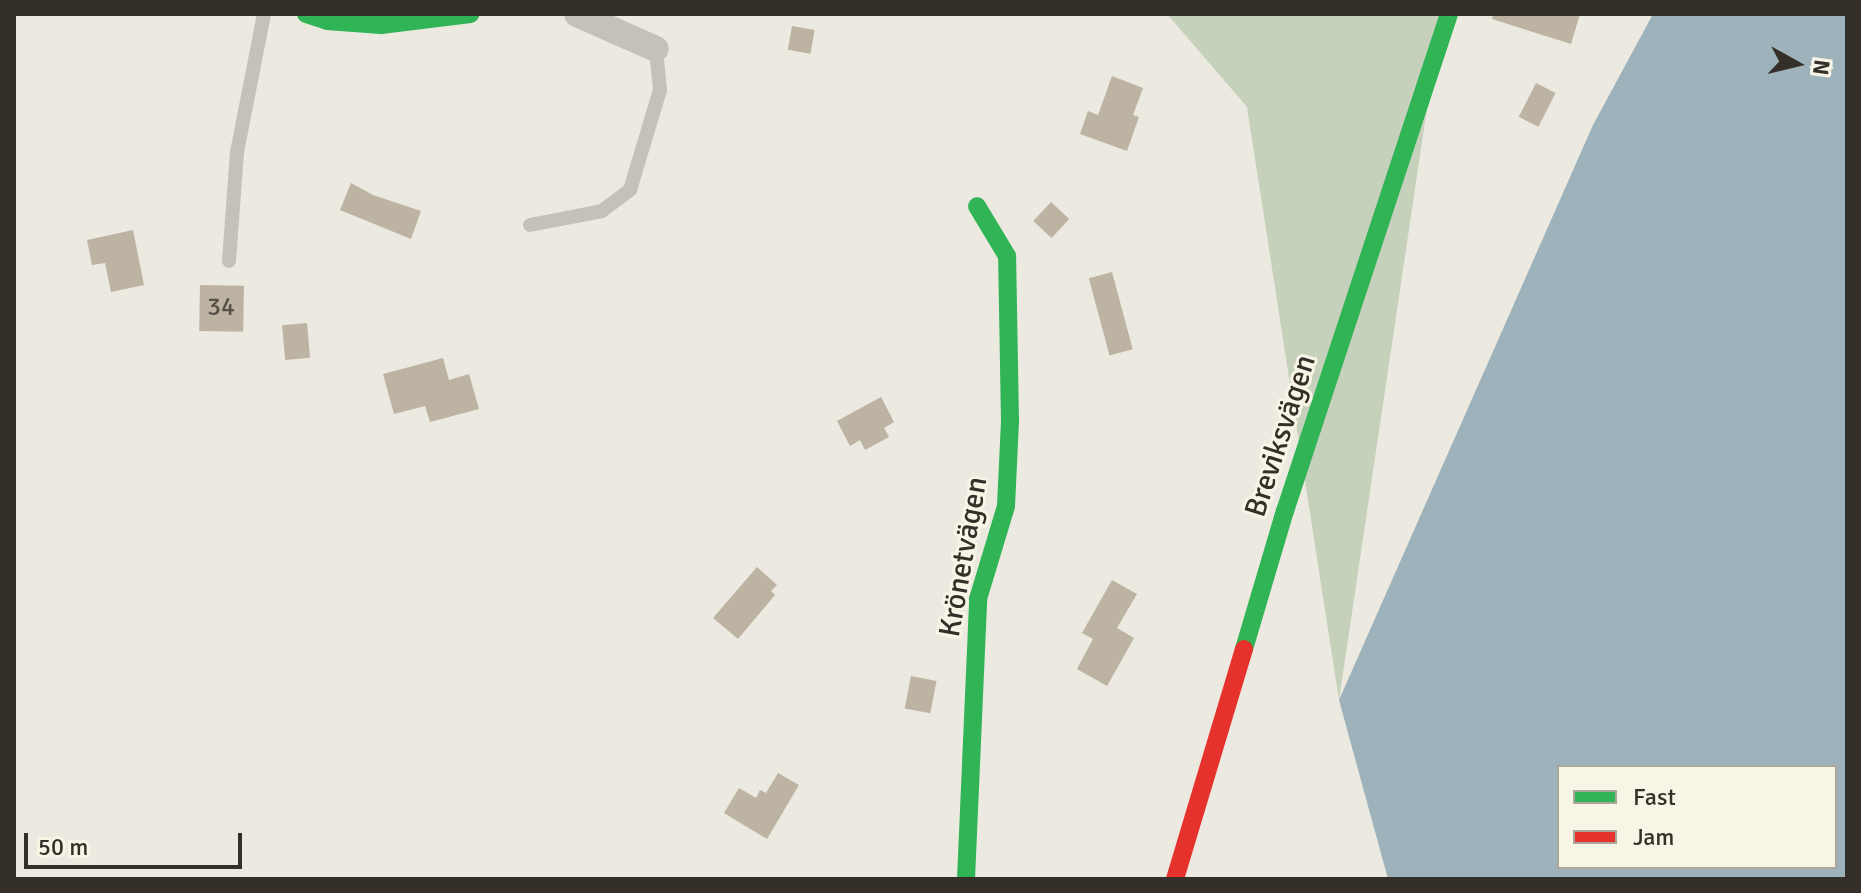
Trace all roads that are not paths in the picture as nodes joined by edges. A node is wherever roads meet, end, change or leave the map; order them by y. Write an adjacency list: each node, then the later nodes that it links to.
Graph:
1 (264, 14): 9 (lane)
2 (306, 14): 3 (main road)
3 (470, 14)
4 (577, 14): 6 (street)
5 (1449, 14): 11 (main road, Breviksvägen)
6 (656, 49): 8 (lane)
7 (977, 206): 10 (main road, Krönetvägen)
8 (530, 225)
9 (229, 261)
10 (966, 879)
11 (1175, 879)

